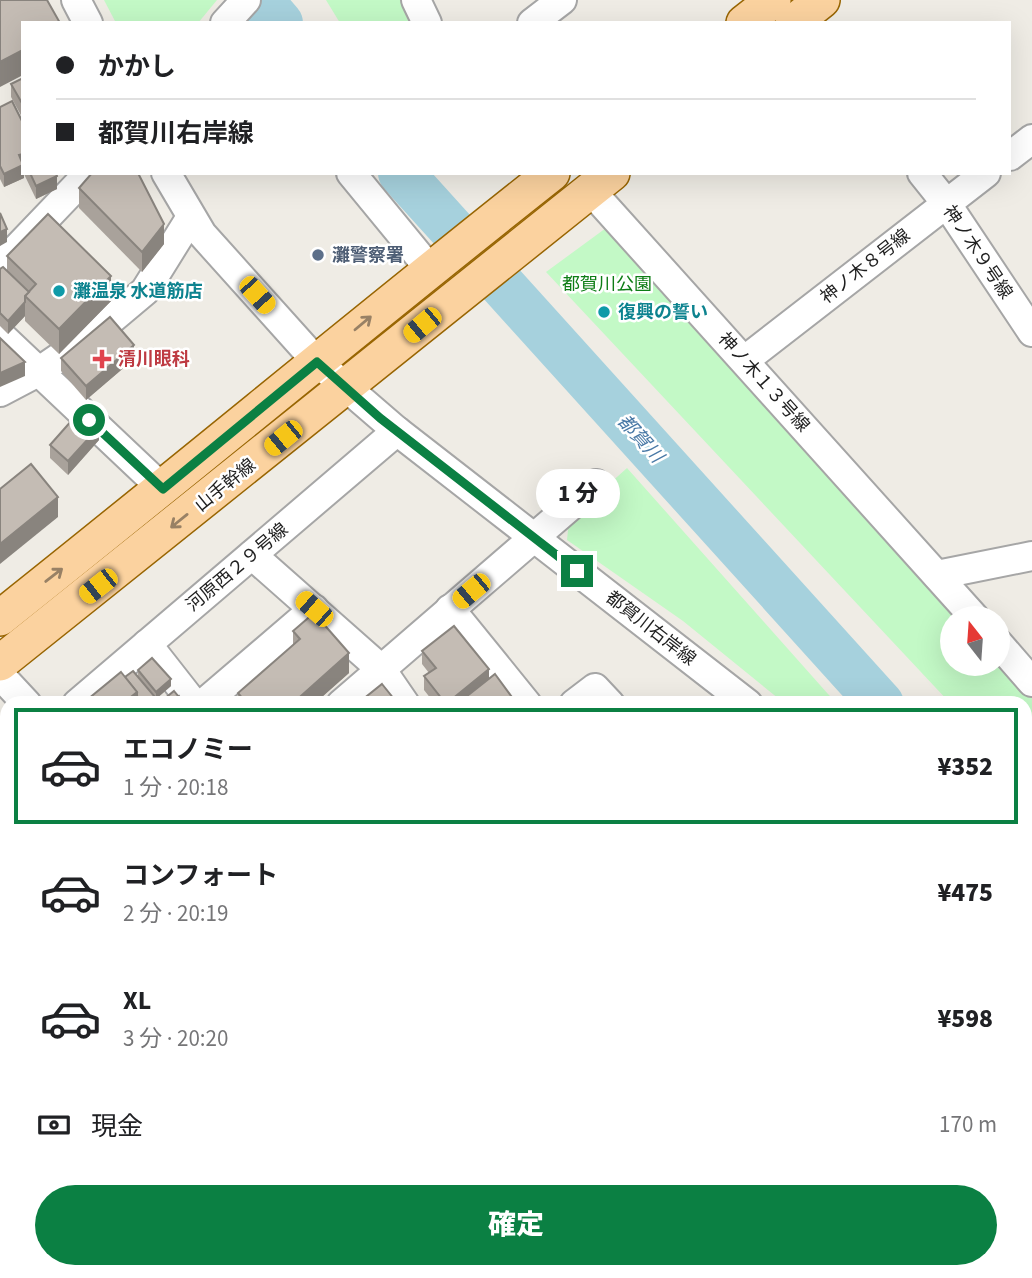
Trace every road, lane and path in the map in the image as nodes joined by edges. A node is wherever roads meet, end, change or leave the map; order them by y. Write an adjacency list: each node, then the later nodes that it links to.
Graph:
1 (76, 0): 5 (street)
2 (416, 0): 6 (street)
3 (562, 0): 7 (street)
4 (796, 11): 8 (main road)
5 (87, 21)
6 (426, 21)
7 (535, 21)
8 (753, 21)
9 (1032, 139): 10 (street)
10 (1011, 155)
11 (87, 175): 20 (street)
12 (167, 175): 19 (street, 都賀川右岸線)
13 (353, 175): 21 (street)
14 (545, 175): 21 (main road, 山手幹線)
15 (924, 175): 18 (street, 神ノ木９号線)
16 (983, 175): 18 (street, 神ノ木８号線)
17 (601, 182): 24 (street, 神ノ木１３号線); 27 (main road, 山手幹線)
18 (946, 204): 22 (street, 神ノ木９号線); 24 (street, 神ノ木８号線)
19 (191, 217): 25 (street, 都賀川右岸線); 26 (street)
20 (0, 266)
21 (429, 268): 25 (main road, 山手幹線, one-way to 21)
22 (1032, 332)
23 (0, 335): 26 (street)
24 (745, 360): 35 (street, 神ノ木１３号線)
25 (317, 362): 27 (street, 都賀川右岸線); 31 (main road, 山手幹線)
26 (38, 372): 28 (street); 31 (street)
27 (347, 386): 29 (street, 都賀川右岸線); 42 (main road, 山手幹線, one-way to 42)
28 (0, 393)
29 (397, 431): 32 (street, 都賀川右岸線); 33 (street, 河原西２９号線)
30 (596, 484): 32 (street)
31 (163, 489): 39 (main road, 山手幹線, one-way to 31)
32 (534, 538): 38 (street); 55 (street, 都賀川右岸線)
33 (252, 555): 37 (street); 40 (street, 河原西２９号線)
34 (1032, 556): 35 (street)
35 (937, 575): 36 (street, 神ノ木１３号線)
36 (964, 606)
37 (314, 609): 43 (street); 49 (street)
38 (450, 609): 43 (street); 52 (street)
39 (0, 618)
40 (147, 644): 47 (street, 河原西２９号線); 48 (street)
41 (1010, 657): 45 (street)
42 (0, 663)
43 (381, 669): 50 (street); 51 (street)
44 (0, 675): 46 (street)
45 (1032, 682)
46 (20, 696)
47 (86, 696)
48 (188, 696)
49 (212, 696)
50 (350, 696)
51 (400, 696)
52 (521, 696)
53 (584, 696): 54 (street)
54 (602, 696)
55 (738, 696)

